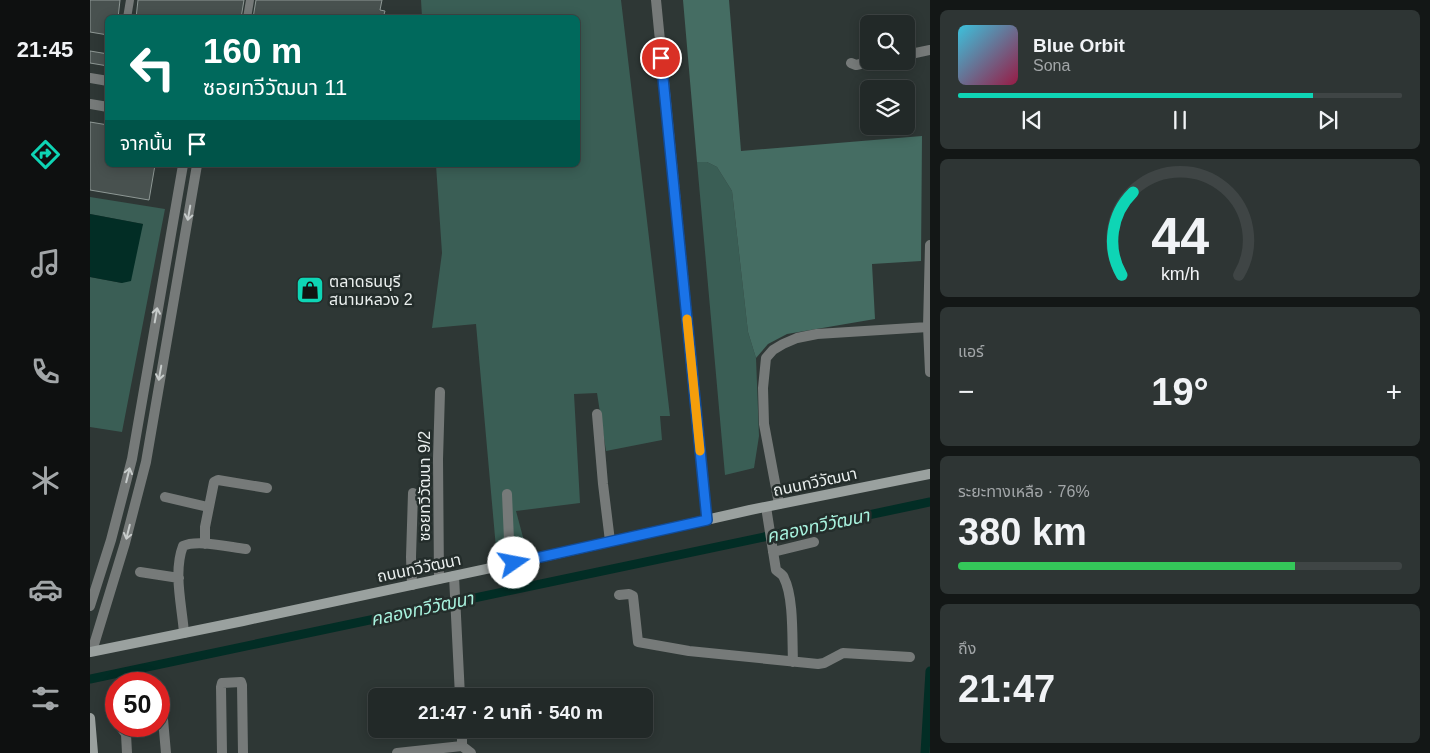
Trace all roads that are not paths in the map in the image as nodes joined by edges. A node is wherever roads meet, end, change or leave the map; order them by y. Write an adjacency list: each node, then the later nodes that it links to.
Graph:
1 (130, 0): 4 (street)
2 (250, 0): 5 (street)
3 (656, 0): 29 (street)
4 (128, 15)
5 (248, 15)
6 (930, 50): 7 (street)
7 (915, 53)
8 (851, 63): 9 (street)
9 (860, 64)
10 (90, 78): 11 (street)
11 (105, 80)
12 (90, 104): 13 (street)
13 (105, 106)
14 (183, 167): 42 (street, one-way to 14)
15 (197, 167): 43 (street, one-way to 43)
16 (930, 245): 17 (street)
17 (928, 327): 18 (street); 26 (street)
18 (930, 372)
19 (440, 392): 39 (street, ซอยทวีวัฒนา 9/2)
20 (597, 414): 30 (street)
21 (930, 474): 26 (main road, ถนนทวีวัฒนา)
22 (267, 488): 27 (street)
23 (413, 493): 40 (street)
24 (507, 494): 35 (street)
25 (165, 497): 27 (street)
26 (779, 504): 28 (main road, ถนนทวีวัฒนา)
27 (208, 507): 32 (street)
28 (766, 507): 29 (main road, ถนนทวีวัฒนา); 34 (street)
29 (707, 520): 30 (main road, ถนนทวีวัฒนา)
30 (610, 541): 35 (main road, ถนนทวีวัฒนา)
31 (814, 542): 34 (street)
32 (205, 544): 33 (street); 38 (street)
33 (246, 549)
34 (773, 552): 47 (street)
35 (514, 563): 37 (main road, ถนนทวีวัฒนา)
36 (140, 572): 38 (street)
37 (454, 576): 39 (main road, ถนนทวีวัฒนา); 48 (street)
38 (179, 578): 44 (street)
39 (439, 579): 40 (main road, ถนนทวีวัฒนา)
40 (412, 585): 44 (main road, ถนนทวีวัฒนา)
41 (619, 595): 47 (street)
42 (90, 606)
43 (94, 630): 45 (street)
44 (184, 633): 45 (main road, ถนนทวีวัฒนา)
45 (91, 651)
46 (910, 657): 47 (street)
47 (793, 662)
48 (460, 688)
49 (90, 718): 53 (main road)
50 (126, 737): 54 (street)
51 (165, 737): 55 (street)
52 (466, 750): 58 (street)
53 (93, 753)
54 (128, 753)
55 (166, 753)
56 (222, 753): 57 (street)
57 (244, 753)
58 (397, 753)

